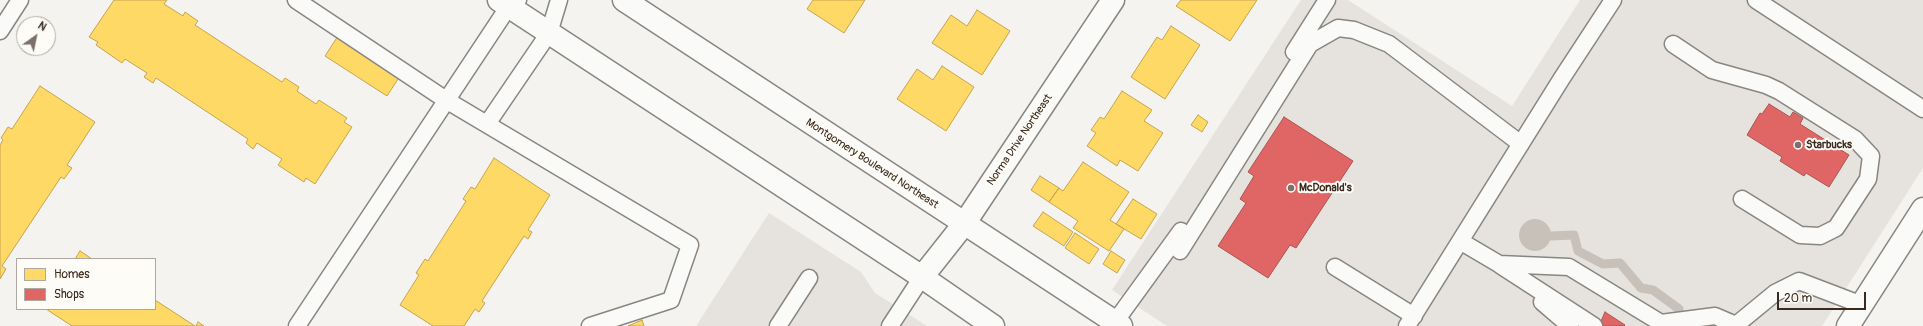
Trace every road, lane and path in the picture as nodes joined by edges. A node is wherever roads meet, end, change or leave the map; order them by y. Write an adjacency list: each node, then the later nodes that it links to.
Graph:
1 (20, 0): 10 (lane)
2 (296, 0): 13 (lane)
3 (559, 0): 11 (lane)
4 (624, 0): 19 (main road, Montgomery Boulevard Northeast)
5 (1327, 0): 29 (lane)
6 (1613, 0): 16 (lane)
7 (1756, 0): 14 (lane)
8 (509, 2): 11 (main road); 13 (lane)
9 (1107, 2): 19 (main road, Norma Drive Northeast)
10 (0, 31)
11 (549, 33): 15 (lane); 24 (main road)
12 (1673, 44): 17 (lane)
13 (446, 100): 15 (lane); 30 (lane)
14 (1923, 109)
15 (487, 124): 31 (lane)
16 (1521, 144): 20 (lane); 21 (lane)
17 (1742, 199)
18 (1923, 209): 26 (main road)
19 (964, 224): 24 (main road, Norma Drive Northeast); 29 (main road, Montgomery Boulevard Northeast)
20 (1460, 241): 22 (lane); 27 (lane)
21 (1180, 251)
22 (1506, 264): 28 (lane); 35 (lane); 36 (lane)
23 (1335, 267): 27 (lane)
24 (922, 277): 33 (lane); 34 (main road)
25 (809, 278): 32 (lane)
26 (1862, 305): 36 (lane); 37 (main road)
27 (1411, 321)
28 (1598, 322)
29 (1118, 324)
30 (297, 326)
31 (590, 326)
32 (778, 326)
33 (890, 326)
34 (993, 326)
35 (1570, 326)
36 (1735, 326)
37 (1848, 326)

